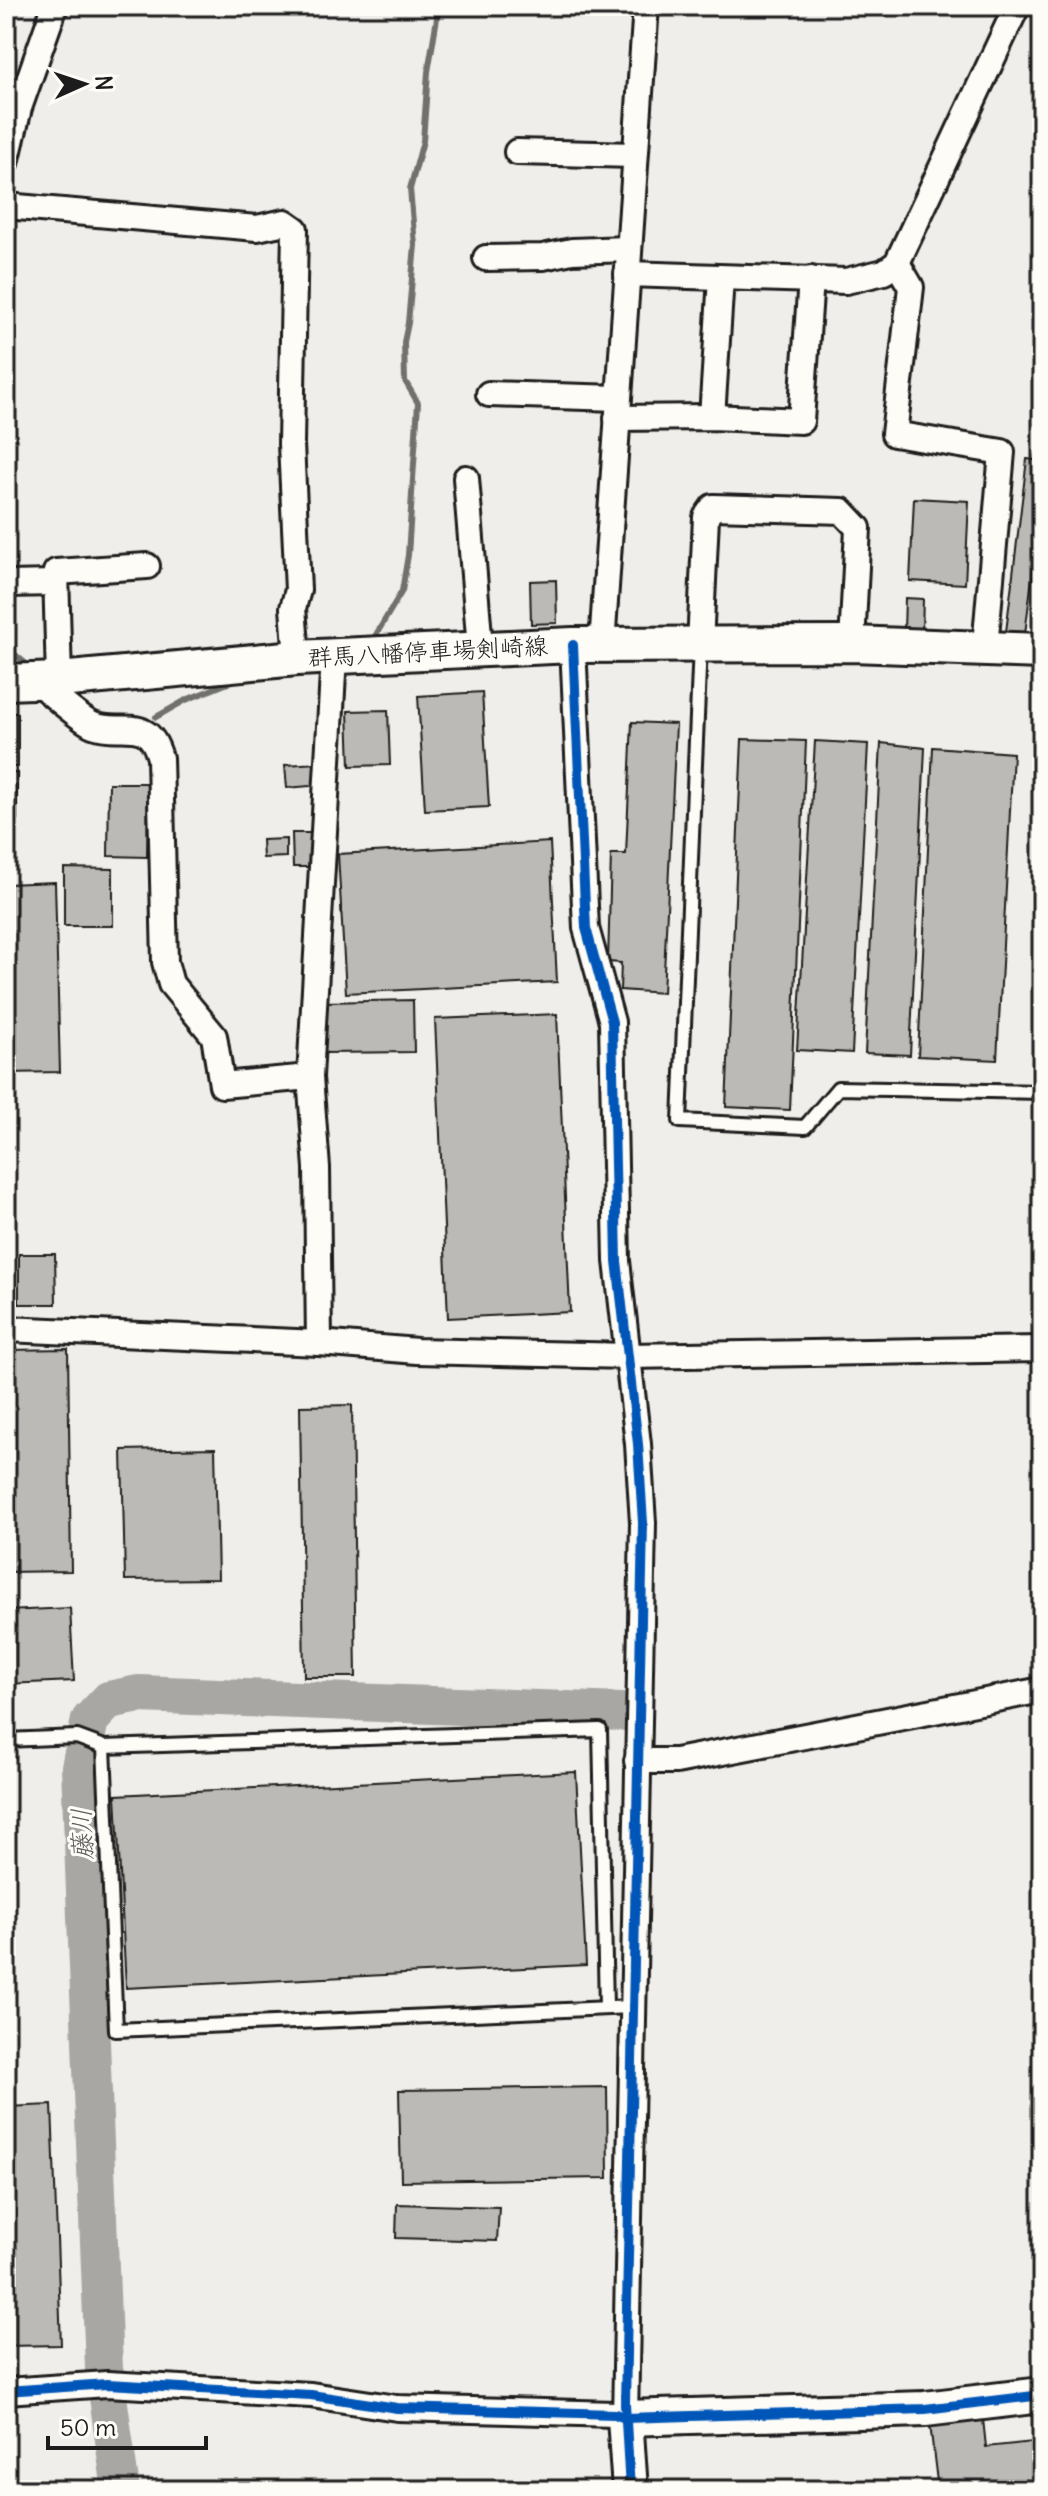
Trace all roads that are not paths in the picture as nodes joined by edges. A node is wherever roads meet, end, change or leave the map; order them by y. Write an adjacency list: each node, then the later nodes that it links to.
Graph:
1 (55, 6): 6 (street)
2 (646, 6): 5 (street)
3 (1017, 6): 10 (street)
4 (517, 152): 5 (street)
5 (635, 155): 8 (street)
6 (6, 163)
7 (6, 206): 28 (street)
8 (628, 249): 9 (street); 11 (street)
9 (486, 258)
10 (897, 263): 13 (street); 25 (street)
11 (627, 274): 12 (street); 15 (street)
12 (721, 278): 13 (street); 16 (street)
13 (811, 279): 16 (street)
14 (489, 394): 15 (street)
15 (618, 408): 16 (street); 22 (street)
16 (712, 417)
17 (466, 478): 24 (street)
18 (147, 566): 19 (street)
19 (55, 583): 20 (street); 29 (street)
20 (6, 584)
21 (852, 644): 23 (main road, 群馬八幡停車場剣崎線); 23 (street); 25 (main road, 群馬八幡停車場剣崎線)
22 (588, 645): 23 (main road, 群馬八幡停車場剣崎線); 24 (main road, 群馬八幡停車場剣崎線); 35 (street)
23 (700, 645): 31 (lane)
24 (480, 648): 27 (main road, 群馬八幡停車場剣崎線)
25 (985, 648): 26 (main road, 群馬八幡停車場剣崎線)
26 (1042, 651)
27 (334, 656): 28 (main road, 群馬八幡停車場剣崎線); 30 (street)
28 (297, 658): 29 (main road, 群馬八幡停車場剣崎線)
29 (34, 682): 30 (street)
30 (310, 1077): 33 (street)
31 (1042, 1092)
32 (6, 1329): 33 (street)
33 (319, 1343): 35 (street)
34 (1042, 1349): 35 (street)
35 (629, 1356): 39 (street)
36 (1042, 1690): 39 (street)
37 (6, 1740): 38 (lane)
38 (104, 1747): 40 (lane); 40 (lane)
39 (637, 1761): 41 (street)
40 (606, 2007): 41 (lane)
41 (631, 2007): 44 (street)
42 (6, 2391): 44 (street)
43 (1042, 2395): 44 (main road)
44 (625, 2418): 45 (main road)
45 (630, 2490)

